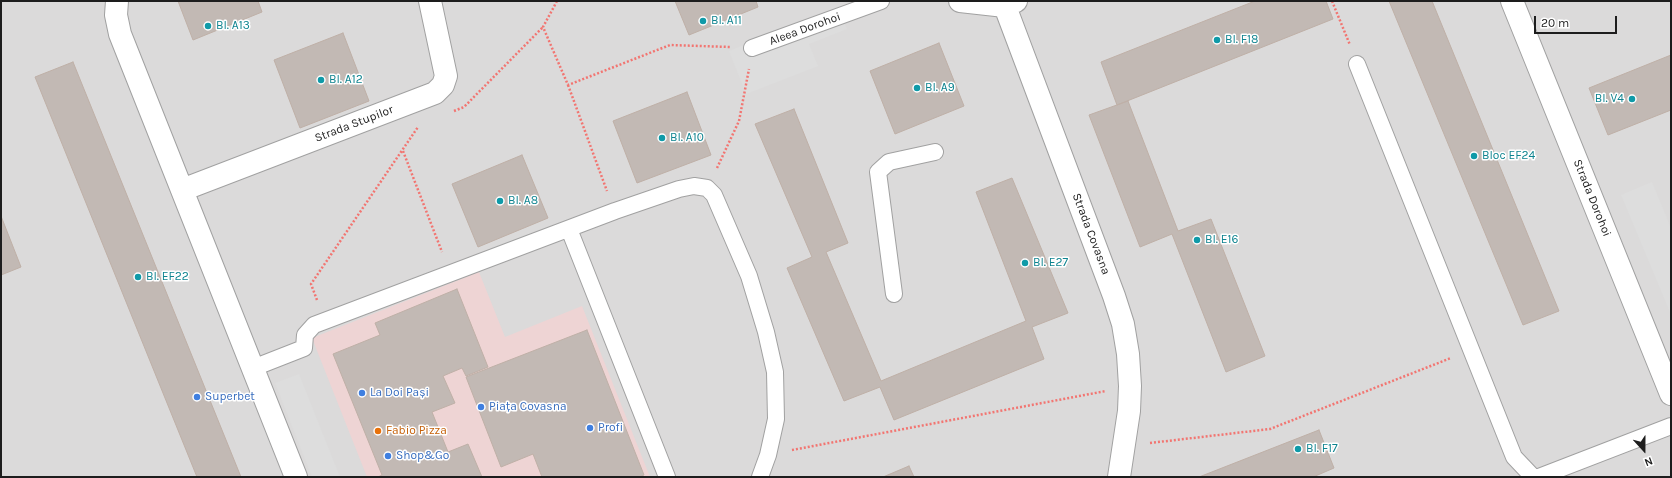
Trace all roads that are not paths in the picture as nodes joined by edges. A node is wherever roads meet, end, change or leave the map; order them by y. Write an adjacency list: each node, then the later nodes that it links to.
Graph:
1 (117, 1): 10 (street)
2 (430, 1): 10 (street, Strada Stupilor)
3 (881, 1): 7 (lane, Aleea Dorohoi)
4 (960, 1): 6 (street)
5 (1512, 1): 14 (street, Strada Dorohoi)
6 (1008, 3): 19 (street, Strada Covasna)
7 (752, 48)
8 (1357, 64): 20 (lane)
9 (935, 152): 12 (lane)
10 (182, 190): 13 (street)
11 (569, 229): 13 (lane); 17 (lane); 18 (lane)
12 (894, 294)
13 (253, 368): 16 (street)
14 (1671, 394)
15 (1671, 426): 21 (lane)
16 (296, 477)
17 (667, 477)
18 (760, 477)
19 (1119, 477)
20 (1533, 477)
21 (1539, 477)

